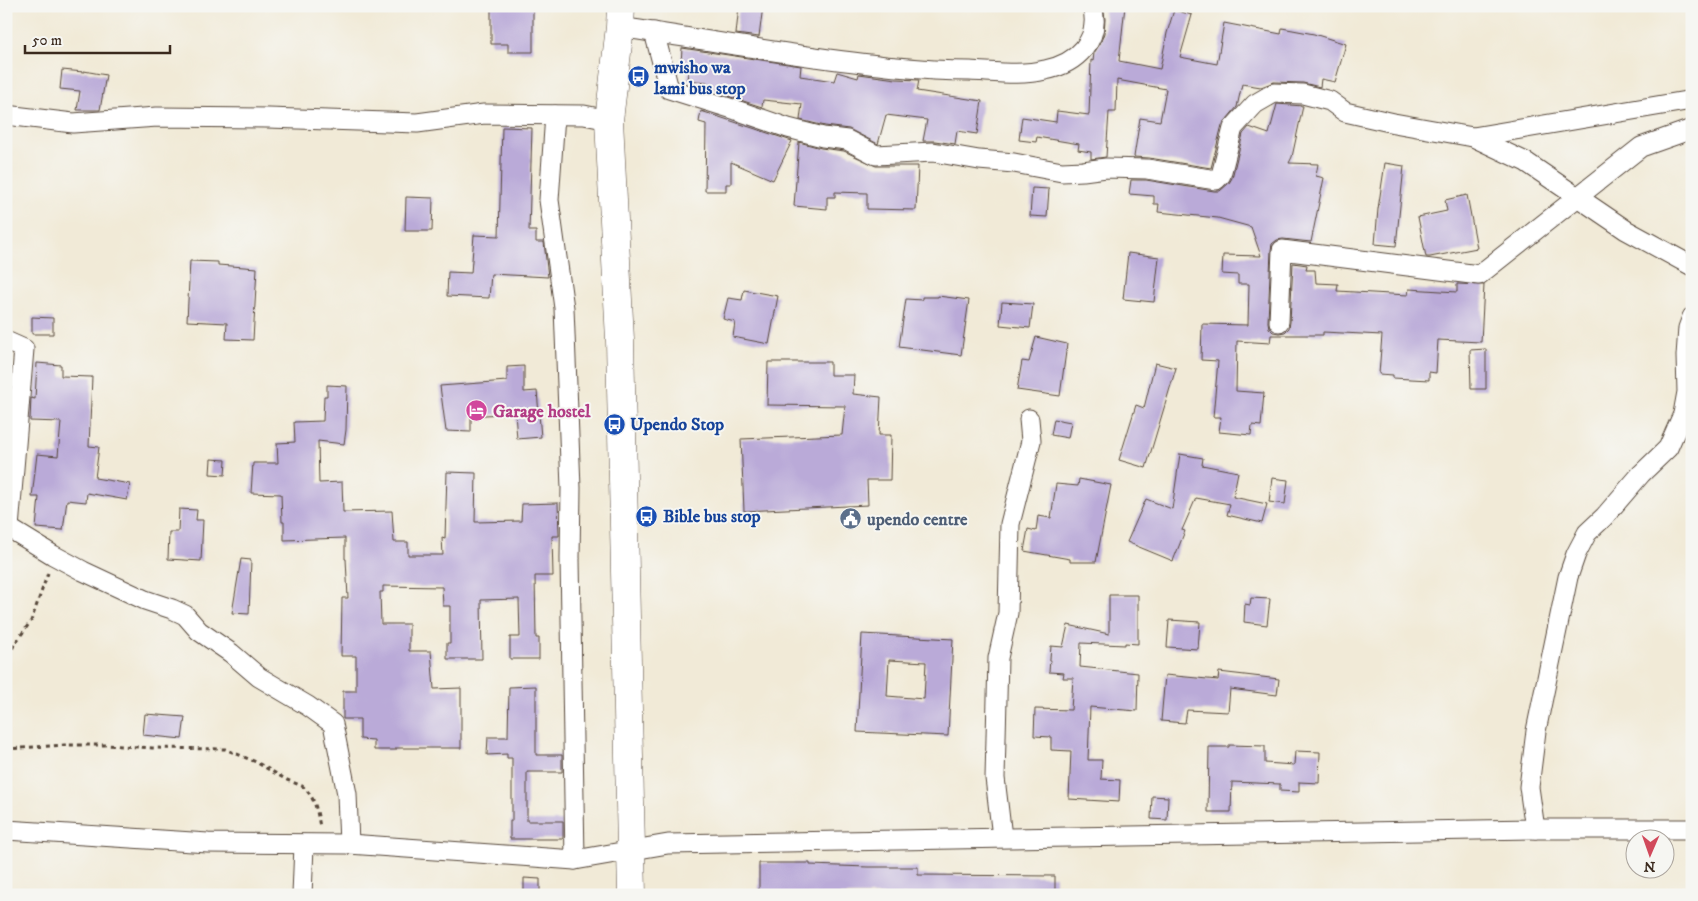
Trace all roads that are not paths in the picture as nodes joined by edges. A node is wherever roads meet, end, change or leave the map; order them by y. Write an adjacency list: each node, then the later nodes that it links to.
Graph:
1 (1092, 6): 3 (street)
2 (621, 17): 3 (street); 7 (highway)
3 (654, 32): 9 (street)
4 (1692, 100): 9 (street)
5 (6, 115): 6 (street)
6 (554, 115): 7 (street); 23 (street)
7 (609, 120): 22 (highway)
8 (1692, 129): 10 (street)
9 (1473, 137): 10 (street)
10 (1578, 197): 11 (street); 13 (street)
11 (1692, 266)
12 (1692, 317): 16 (street)
13 (1279, 322)
14 (6, 341): 20 (street)
15 (1029, 419): 19 (street)
16 (1534, 829): 18 (street); 19 (street)
17 (6, 830): 21 (street)
18 (1692, 830)
19 (1002, 837): 22 (street)
20 (349, 844): 21 (street); 23 (street)
21 (304, 845): 24 (street)
22 (632, 849): 23 (street); 25 (highway)
23 (575, 860)
24 (302, 895)
25 (632, 895)

